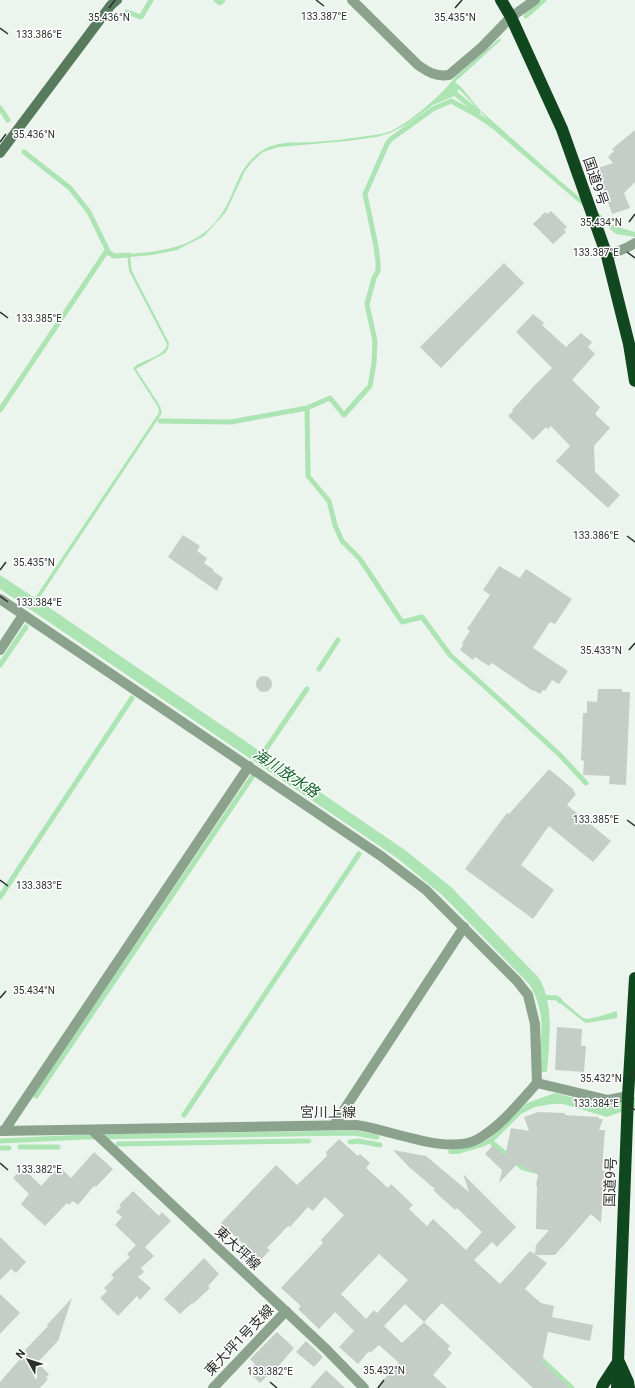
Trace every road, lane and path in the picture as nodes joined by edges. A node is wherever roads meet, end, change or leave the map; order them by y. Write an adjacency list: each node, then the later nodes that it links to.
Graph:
1 (117, 0): 6 (street)
2 (352, 0): 5 (street)
3 (501, 0): 5 (highway, 国道9号)
4 (535, 0): 5 (street)
5 (511, 18): 8 (highway, 国道9号)
6 (0, 153)
7 (635, 242): 8 (street)
8 (607, 256): 9 (highway, 国道9号)
9 (635, 381)
10 (0, 599): 11 (street)
11 (23, 615): 12 (street); 13 (street)
12 (0, 650)
13 (249, 766): 14 (street); 21 (street)
14 (464, 927): 17 (street); 19 (street)
15 (635, 978): 16 (highway, 国道9号)
16 (632, 1080): 18 (highway, 国道9号)
17 (537, 1083): 18 (street); 19 (street, 宮川上線)
18 (628, 1096): 23 (highway, 国道9号)
19 (334, 1125): 20 (street, 宮川上線)
20 (92, 1130): 21 (street, 宮川上線); 22 (street, 東大坪線)
21 (2, 1131)
22 (286, 1311): 24 (street, 東大坪1号支線); 25 (street, 東大坪線)
23 (619, 1361): 26 (highway); 27 (highway, 国道9号); 28 (highway)
24 (213, 1388)
25 (364, 1388)
26 (602, 1388)
27 (617, 1388)
28 (629, 1388)

